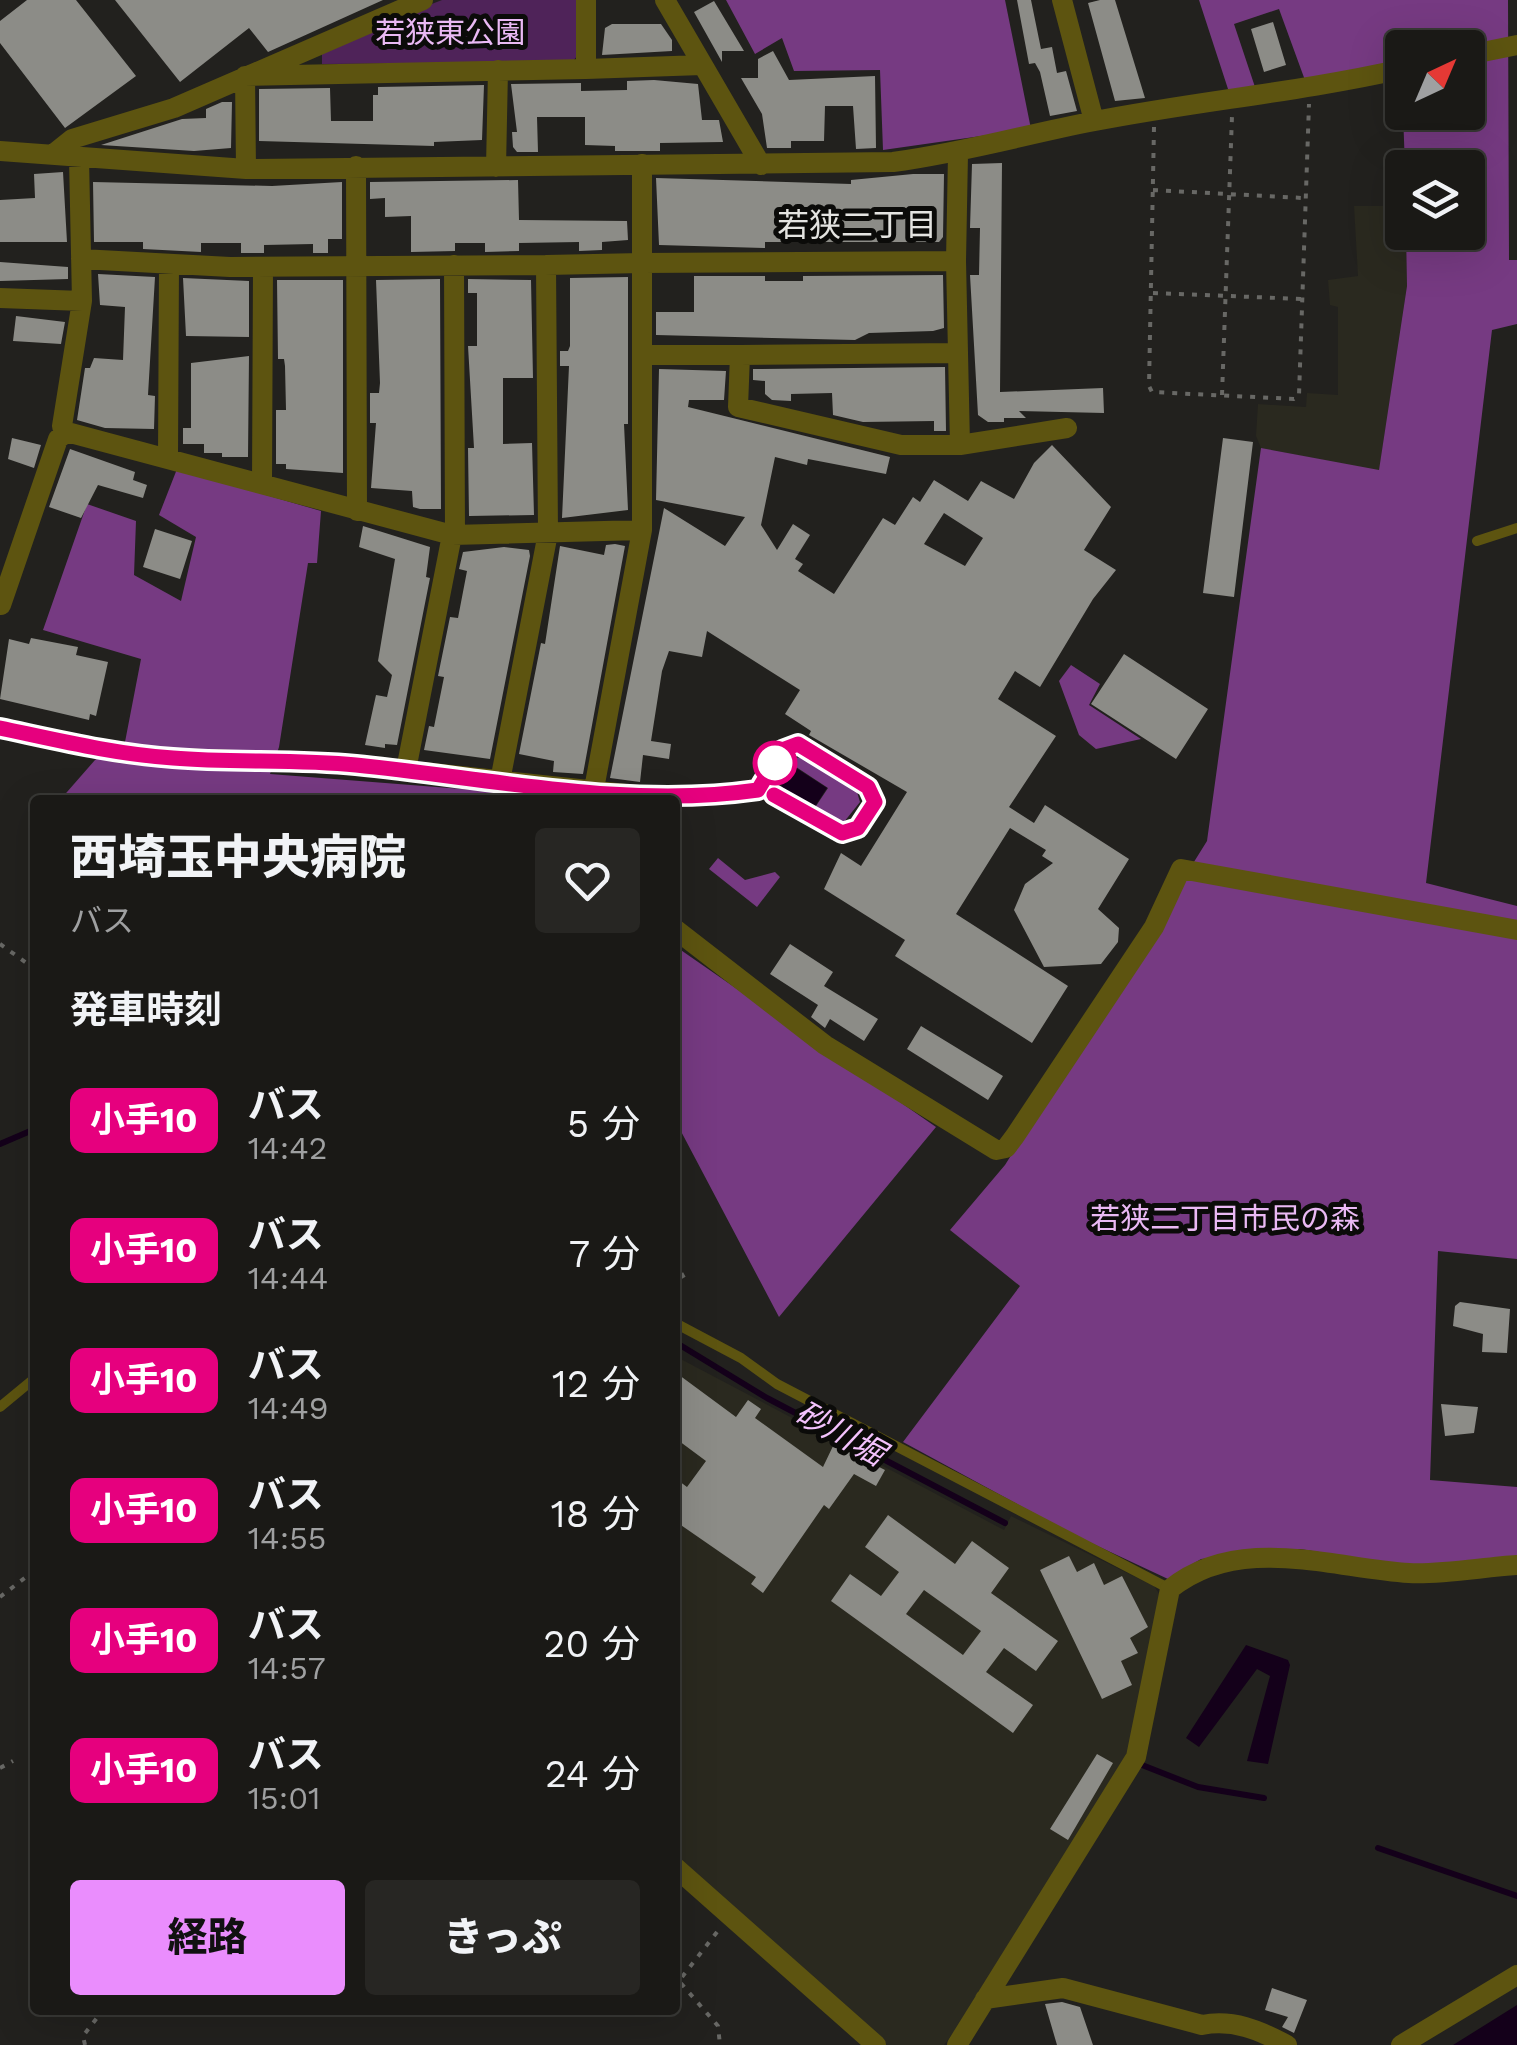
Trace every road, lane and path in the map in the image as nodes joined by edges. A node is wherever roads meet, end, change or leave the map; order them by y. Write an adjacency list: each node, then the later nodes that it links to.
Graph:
1 (424, 0): 11 (street)
2 (586, 0): 9 (street)
3 (665, 0): 7 (street)
4 (1062, 0): 15 (street)
5 (1517, 44): 6 (street)
6 (1485, 51)
7 (702, 66): 9 (street); 21 (street)
8 (498, 70): 9 (street); 11 (street); 23 (street)
9 (586, 70)
10 (1385, 73): 12 (street)
11 (244, 76): 18 (street); 24 (street)
12 (1308, 90): 13 (street); 27 (path)
13 (1230, 102): 14 (street); 26 (path)
14 (1154, 112): 15 (street); 25 (path)
15 (1094, 121): 17 (street)
16 (0, 151): 18 (street)
17 (958, 154): 21 (street); 29 (street)
18 (52, 156): 19 (street)
19 (79, 158): 24 (street); 28 (street)
20 (642, 164): 21 (street); 23 (street); 30 (street)
21 (761, 165)
22 (356, 166): 23 (street); 24 (street); 33 (street)
23 (496, 168)
24 (246, 169)
25 (1153, 190): 26 (path); 36 (path)
26 (1229, 194): 27 (path); 37 (path)
27 (1304, 198): 39 (path)
28 (81, 259): 32 (street); 40 (street)
29 (956, 261): 30 (street); 41 (street)
30 (642, 263): 34 (street); 42 (street)
31 (454, 264): 33 (street); 34 (street); 54 (street)
32 (169, 265): 35 (street); 48 (street)
33 (358, 265): 35 (street); 50 (street)
34 (546, 265): 53 (street)
35 (264, 266): 49 (street)
36 (1150, 292): 37 (path); 44 (path)
37 (1226, 296): 39 (path); 44 (path)
38 (0, 298): 40 (street)
39 (1303, 299): 44 (path)
40 (82, 302): 46 (street)
41 (958, 352): 43 (street); 47 (street)
42 (643, 355): 43 (street); 52 (street)
43 (740, 355): 47 (street)
44 (1222, 395)
45 (1067, 428): 47 (street)
46 (67, 432): 48 (street); 56 (street)
47 (960, 445)
48 (168, 457): 49 (street)
49 (262, 483): 50 (street)
50 (357, 511): 54 (street)
51 (1517, 528): 55 (lane)
52 (642, 530): 53 (street); 60 (street)
53 (548, 532): 54 (street); 59 (street)
54 (453, 535): 58 (street)
55 (1478, 541)
56 (1, 604)
57 (0, 728): 58 (street)
58 (406, 770): 59 (street)
59 (500, 781): 60 (street)
60 (594, 789): 62 (street)
61 (758, 790): 61 (lane); 63 (lane)
62 (627, 795)
63 (680, 797)
64 (1517, 930): 65 (street)
65 (680, 933)
66 (0, 944): 67 (path)
67 (30, 965)
68 (680, 1271): 69 (path)
69 (684, 1278)
70 (680, 1325): 75 (lane)
71 (30, 1382): 72 (lane)
72 (0, 1408)
73 (1517, 1566): 75 (street)
74 (30, 1574): 76 (path)
75 (1170, 1589): 84 (street)
76 (0, 1597)
77 (13, 1761): 78 (path)
78 (0, 1768)
79 (680, 1871): 80 (street)
80 (730, 1916): 82 (path); 88 (street)
81 (1517, 1975): 91 (street)
82 (680, 1976)
83 (680, 1983): 87 (path)
84 (985, 1999): 89 (street); 90 (street)
85 (99, 2015): 86 (path)
86 (85, 2045)
87 (720, 2045)
88 (876, 2045)
89 (957, 2045)
90 (1287, 2045)
91 (1401, 2045)

